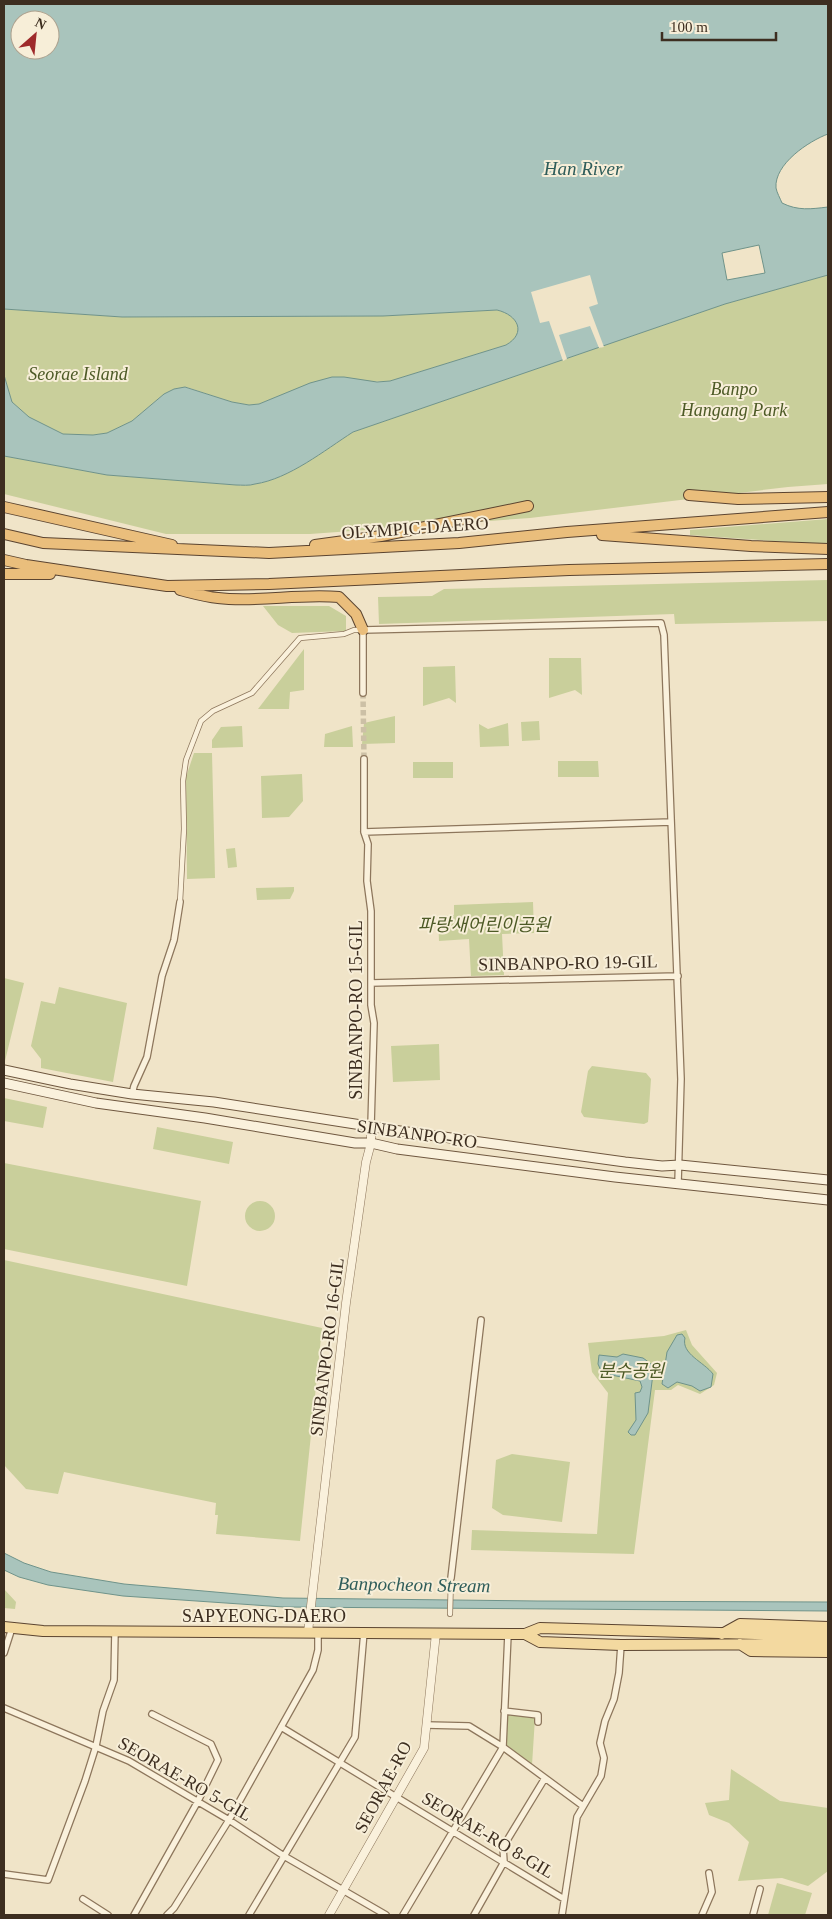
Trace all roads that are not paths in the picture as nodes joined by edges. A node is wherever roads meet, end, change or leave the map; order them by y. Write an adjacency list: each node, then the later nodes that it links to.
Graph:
1 (689, 496): 2 (highway)
2 (826, 497)
3 (4, 506): 9 (highway)
4 (528, 506): 10 (highway)
5 (828, 512): 6 (highway, OLYMPIC-DAERO)
6 (567, 532): 8 (highway); 10 (highway, OLYMPIC-DAERO)
7 (4, 534): 9 (highway, OLYMPIC-DAERO)
8 (828, 549)
9 (190, 550): 10 (highway, OLYMPIC-DAERO)
10 (258, 553)
11 (4, 560): 14 (highway)
12 (828, 565): 15 (highway)
13 (4, 574): 14 (highway)
14 (83, 574): 15 (highway)
15 (167, 586): 16 (highway)
16 (363, 630): 17 (street); 19 (street); 21 (street)
17 (363, 693)
18 (364, 759): 20 (street, SINBANPO-RO 15-GIL)
19 (671, 822): 20 (street); 22 (street)
20 (364, 832): 23 (street, SINBANPO-RO 15-GIL)
21 (180, 902): 26 (street)
22 (678, 976): 23 (street, SINBANPO-RO 19-GIL); 29 (street, SINBANPO-RO 19-GIL)
23 (371, 983): 27 (street, SINBANPO-RO 15-GIL)
24 (4, 1070): 26 (main road, SINBANPO-RO)
25 (4, 1083): 28 (main road, SINBANPO-RO)
26 (132, 1094): 27 (main road, SINBANPO-RO)
27 (371, 1125): 28 (street, SINBANPO-RO 16-GIL); 29 (main road, SINBANPO-RO)
28 (371, 1143): 31 (main road, SINBANPO-RO); 39 (street, SINBANPO-RO 16-GIL)
29 (680, 1165): 30 (main road, SINBANPO-RO); 31 (street, SINBANPO-RO 19-GIL)
30 (828, 1180)
31 (678, 1183): 32 (main road, SINBANPO-RO)
32 (828, 1200)
33 (480, 1320): 34 (street)
34 (451, 1578): 35 (street)
35 (450, 1614)
36 (8, 1627): 38 (main road, SAPYEONG-DAERO); 49 (street)
37 (828, 1627): 44 (main road)
38 (115, 1631): 39 (main road, SAPYEONG-DAERO); 57 (street)
39 (313, 1632): 40 (main road, SAPYEONG-DAERO); 56 (street)
40 (364, 1632): 41 (main road, SAPYEONG-DAERO); 59 (street)
41 (436, 1633): 42 (main road, SAPYEONG-DAERO); 55 (street, SEORAE-RO)
42 (508, 1634): 43 (main road, SAPYEONG-DAERO); 52 (street)
43 (525, 1634): 44 (main road, SAPYEONG-DAERO); 48 (main road, SAPYEONG-DAERO)
44 (721, 1634): 45 (main road, SAPYEONG-DAERO)
45 (828, 1636)
46 (739, 1644): 47 (main road); 48 (main road, SAPYEONG-DAERO); 50 (main road, SAPYEONG-DAERO)
47 (828, 1644)
48 (620, 1645): 63 (street)
49 (4, 1652)
50 (828, 1652)
51 (4, 1708): 57 (street, SEORAE-RO 5-GIL)
52 (504, 1711): 54 (street); 58 (street)
53 (152, 1714): 62 (street)
54 (538, 1722)
55 (426, 1725): 58 (street); 61 (street, SEORAE-RO)
56 (282, 1727): 59 (street, SEORAE-RO 8-GIL); 64 (street)
57 (96, 1746): 62 (street, SEORAE-RO 5-GIL); 69 (street)
58 (503, 1747): 60 (street); 65 (street)
59 (340, 1763): 61 (street, SEORAE-RO 8-GIL); 66 (street)
60 (545, 1778): 63 (street); 67 (street)
61 (396, 1798): 65 (street, SEORAE-RO 8-GIL); 71 (street, SEORAE-RO)
62 (198, 1801): 64 (street, SEORAE-RO 5-GIL); 75 (street)
63 (583, 1806): 72 (street)
64 (229, 1820): 66 (street, SEORAE-RO 5-GIL); 76 (street)
65 (452, 1832): 67 (street, SEORAE-RO 8-GIL); 80 (street)
66 (284, 1856): 71 (street, SEORAE-RO 5-GIL); 77 (street)
67 (504, 1862): 72 (street, SEORAE-RO 8-GIL); 81 (street)
68 (708, 1873): 83 (street)
69 (4, 1874)
70 (760, 1889): 84 (street)
71 (344, 1890): 78 (street, SEORAE-RO); 79 (street, SEORAE-RO 5-GIL)
72 (564, 1899): 82 (street)
73 (83, 1900): 74 (street)
74 (108, 1915)
75 (134, 1915)
76 (169, 1915)
77 (249, 1915)
78 (329, 1915)
79 (386, 1915)
80 (403, 1915)
81 (474, 1915)
82 (562, 1915)
83 (702, 1915)
84 (753, 1915)

